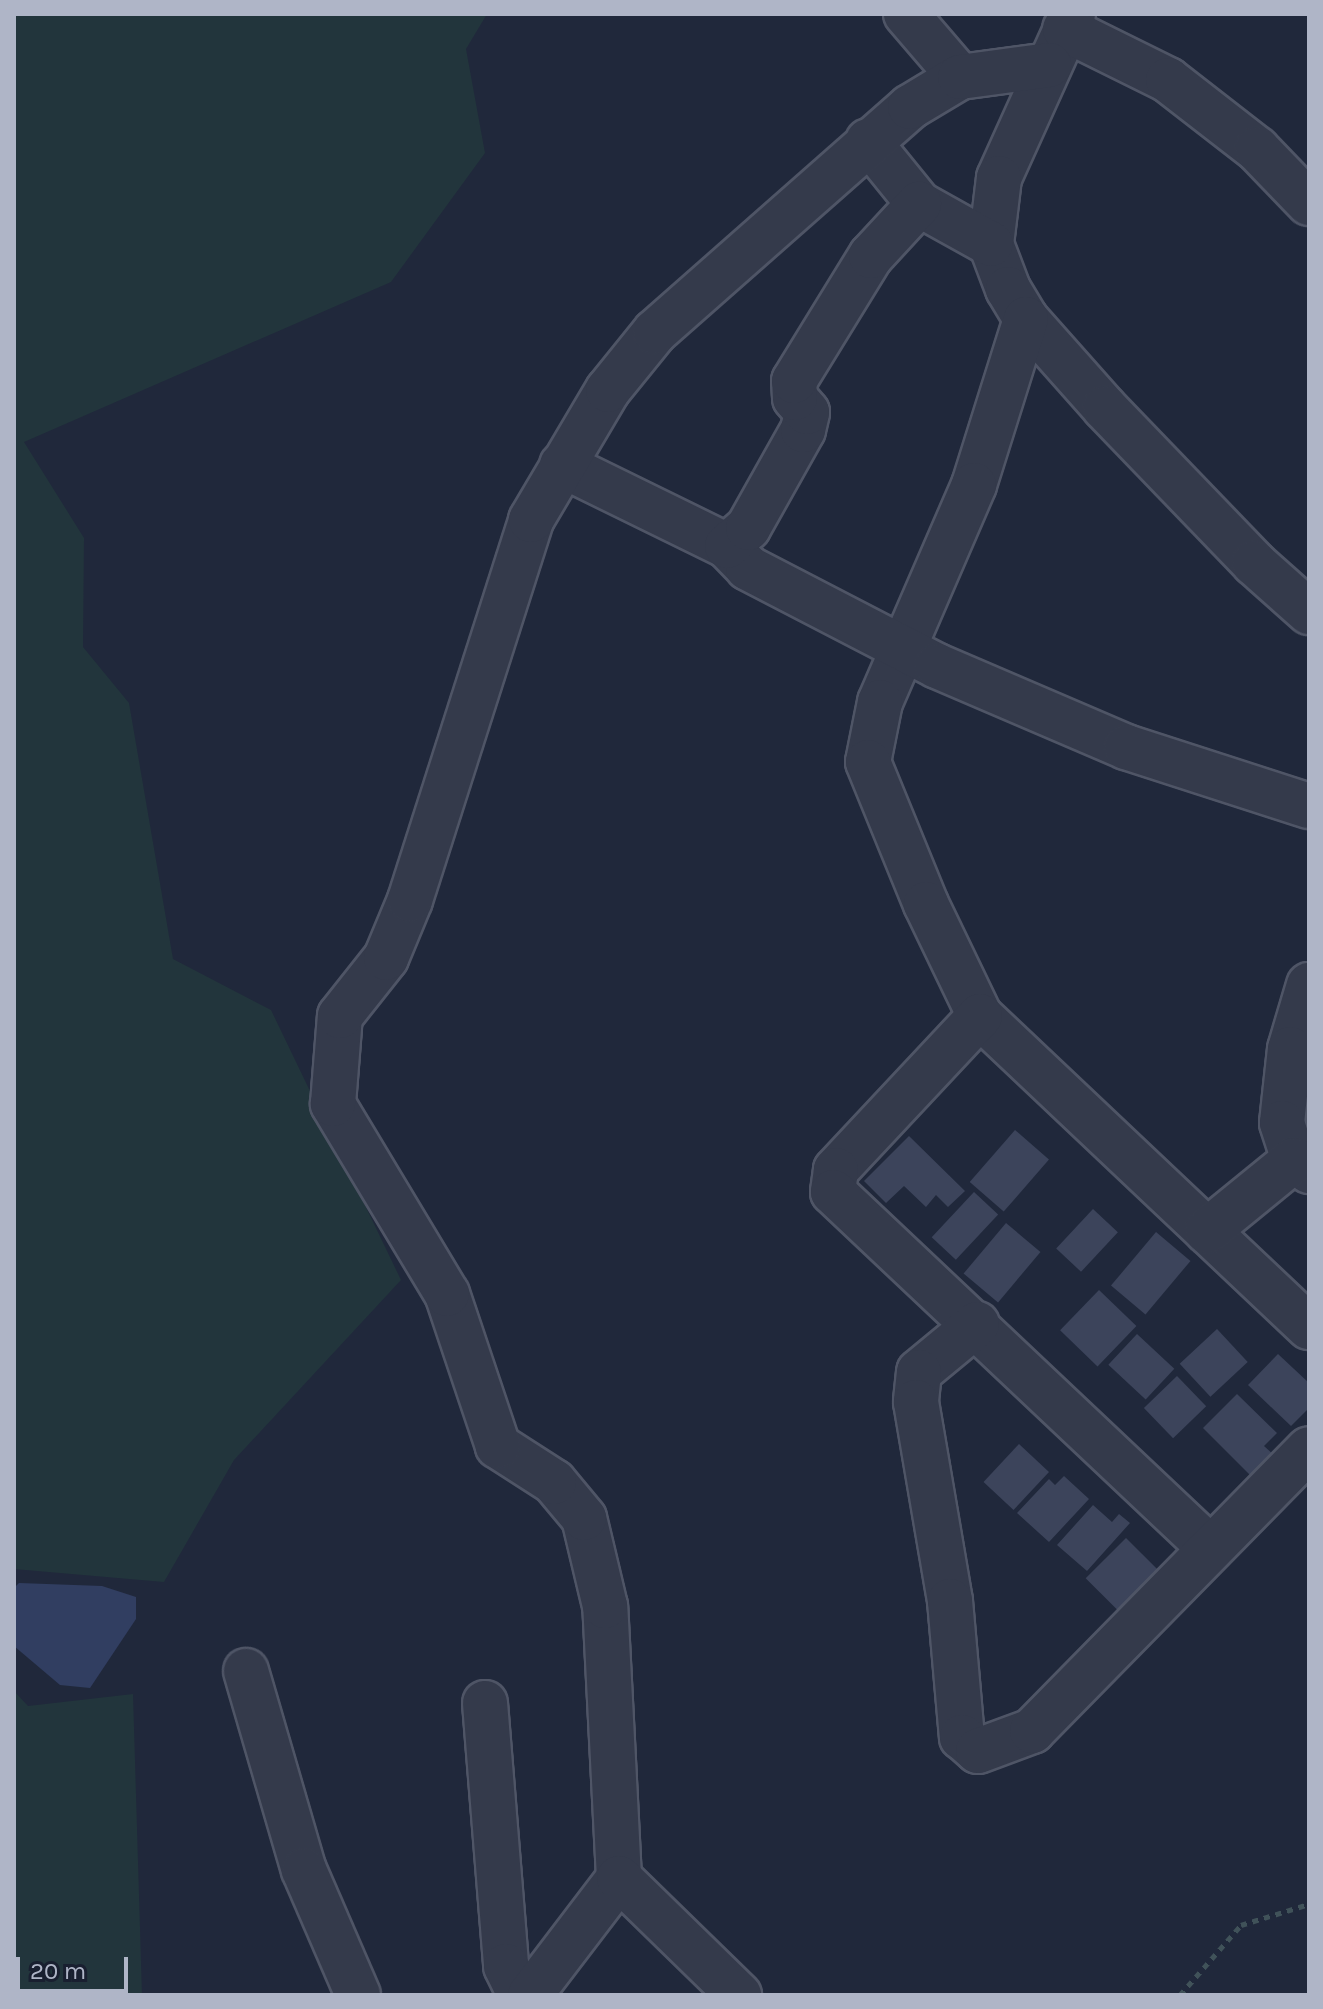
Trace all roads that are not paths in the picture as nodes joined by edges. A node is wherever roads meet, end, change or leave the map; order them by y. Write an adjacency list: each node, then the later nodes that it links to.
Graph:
1 (906, 14): 3 (street)
2 (1062, 36): 3 (street); 5 (street); 7 (street)
3 (960, 77): 4 (street)
4 (868, 141): 6 (street); 9 (street)
5 (1309, 203)
6 (919, 204): 7 (street); 10 (street)
7 (991, 244): 8 (street)
8 (1026, 319): 11 (street); 12 (street)
9 (562, 465): 10 (street); 24 (street)
10 (727, 546): 12 (street)
11 (1309, 612)
12 (901, 646): 13 (street); 15 (street)
13 (1309, 806)
14 (1309, 985): 16 (street)
15 (980, 1016): 17 (street); 18 (street)
16 (1301, 1166): 17 (street)
17 (1207, 1231): 19 (street)
18 (977, 1324): 21 (street); 21 (street)
19 (1309, 1327)
20 (1309, 1449): 21 (street)
21 (1210, 1548)
22 (246, 1671): 25 (street)
23 (485, 1703): 26 (street)
24 (619, 1878): 27 (street); 28 (street)
25 (358, 1995)
26 (520, 1995)
27 (530, 1995)
28 (739, 1995)

